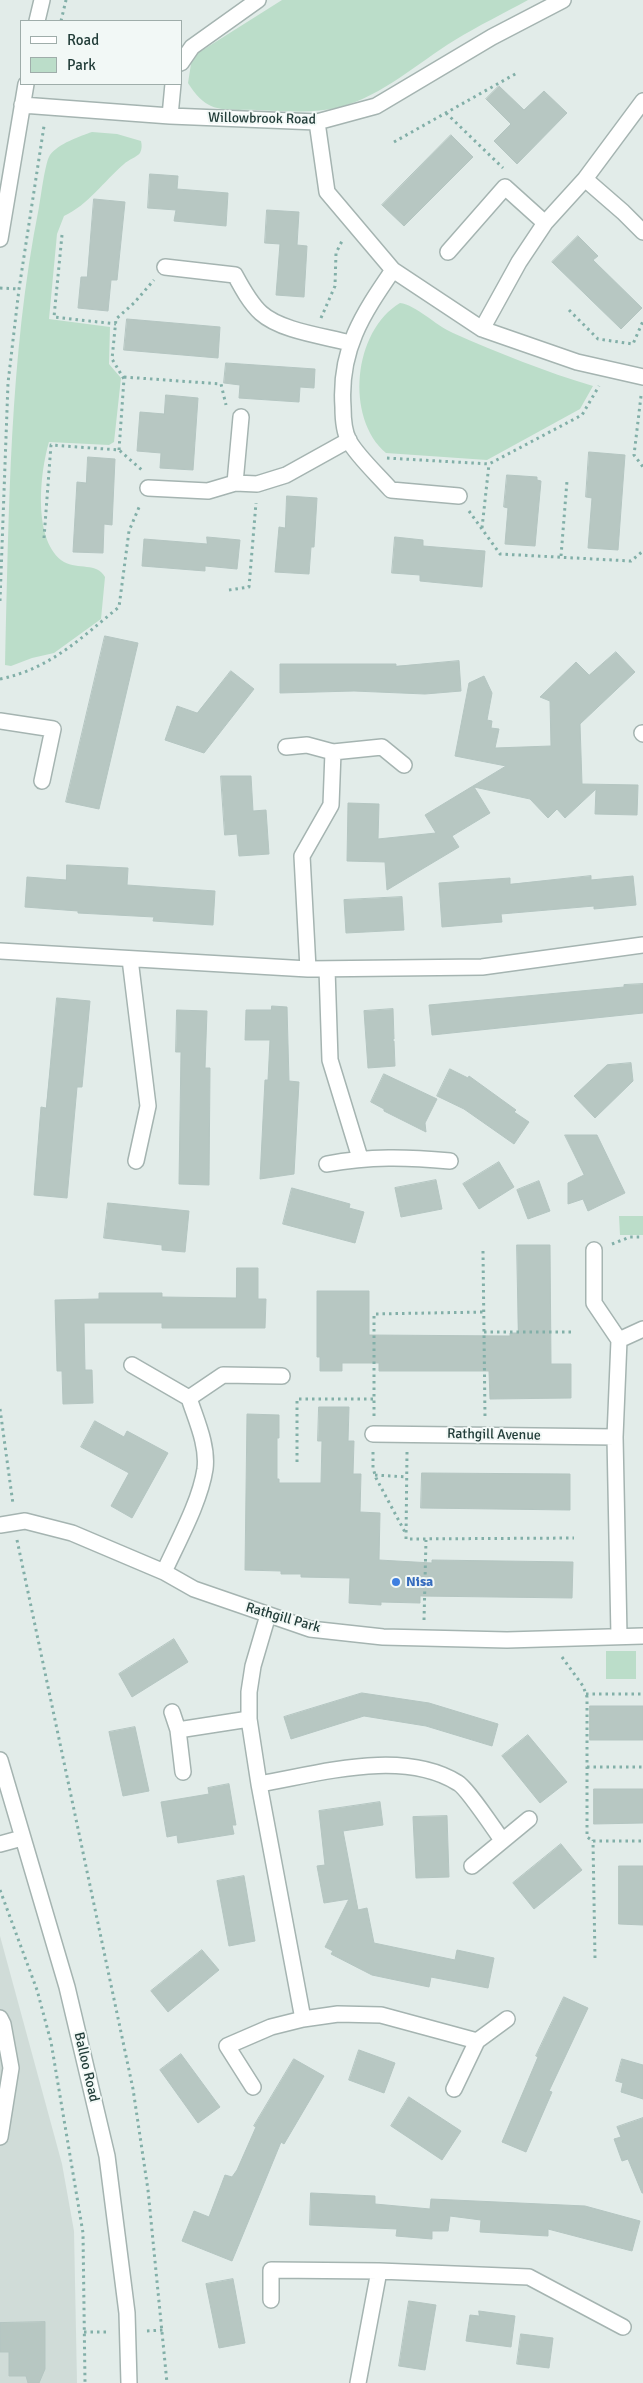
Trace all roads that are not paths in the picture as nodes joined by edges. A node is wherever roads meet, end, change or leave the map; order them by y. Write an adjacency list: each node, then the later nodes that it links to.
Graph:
1 (42, 0): 4 (street)
2 (258, 0): 5 (street)
3 (563, 0): 11 (street, Willowbrook Road)
4 (37, 20)
5 (182, 62)
6 (26, 85): 9 (street)
7 (173, 85): 10 (street)
8 (643, 102): 12 (street)
9 (22, 105): 10 (street, Willowbrook Road); 13 (street)
10 (170, 116): 11 (street, Willowbrook Road)
11 (317, 122): 19 (street)
12 (585, 179): 14 (street); 15 (street)
13 (3, 198): 16 (street)
14 (545, 223): 17 (street); 20 (street)
15 (643, 232)
16 (0, 239)
17 (448, 252)
18 (165, 266): 21 (street)
19 (394, 270): 20 (street); 21 (street)
20 (482, 328): 22 (street)
21 (350, 343): 24 (street)
22 (642, 384)
23 (241, 417): 25 (street)
24 (349, 440): 25 (street); 27 (street)
25 (234, 482): 26 (street)
26 (148, 488)
27 (458, 496)
28 (0, 721): 32 (street)
29 (286, 746): 30 (street)
30 (333, 752): 31 (street); 36 (street)
31 (404, 765)
32 (42, 781)
33 (643, 946): 37 (street)
34 (0, 951): 35 (street)
35 (130, 958): 36 (street); 39 (street)
36 (308, 969): 37 (street)
37 (327, 969): 38 (street)
38 (360, 1158): 40 (street); 41 (street)
39 (136, 1161)
40 (450, 1161)
41 (327, 1164)
42 (594, 1250): 44 (street)
43 (643, 1329): 44 (street)
44 (619, 1340): 49 (street)
45 (132, 1365): 47 (street)
46 (282, 1376): 47 (street)
47 (189, 1398): 51 (street)
48 (373, 1434): 49 (street, Rathgill Avenue)
49 (614, 1437): 53 (street)
50 (0, 1524): 51 (street, Rathgill Park)
51 (164, 1572): 52 (street, Rathgill Park)
52 (268, 1615): 53 (street, Rathgill Park); 56 (street)
53 (619, 1636): 54 (street, Rathgill Park)
54 (643, 1636)
55 (172, 1712): 57 (street)
56 (250, 1719): 57 (street); 60 (street)
57 (178, 1730): 59 (street)
58 (0, 1760): 62 (street, Balloo Road)
59 (183, 1772)
60 (259, 1784): 63 (street); 67 (street)
61 (529, 1819): 63 (street)
62 (22, 1838): 64 (street); 76 (street, Balloo Road)
63 (502, 1840): 65 (street)
64 (0, 1844)
65 (472, 1866)
66 (0, 2018): 72 (street)
67 (303, 2019): 69 (street); 70 (street)
68 (507, 2019): 69 (street)
69 (477, 2041): 71 (street)
70 (253, 2087)
71 (454, 2089)
72 (0, 2137)
73 (379, 2271): 74 (street); 75 (street); 77 (street)
74 (271, 2300)
75 (623, 2327)
76 (130, 2383)
77 (358, 2383)

